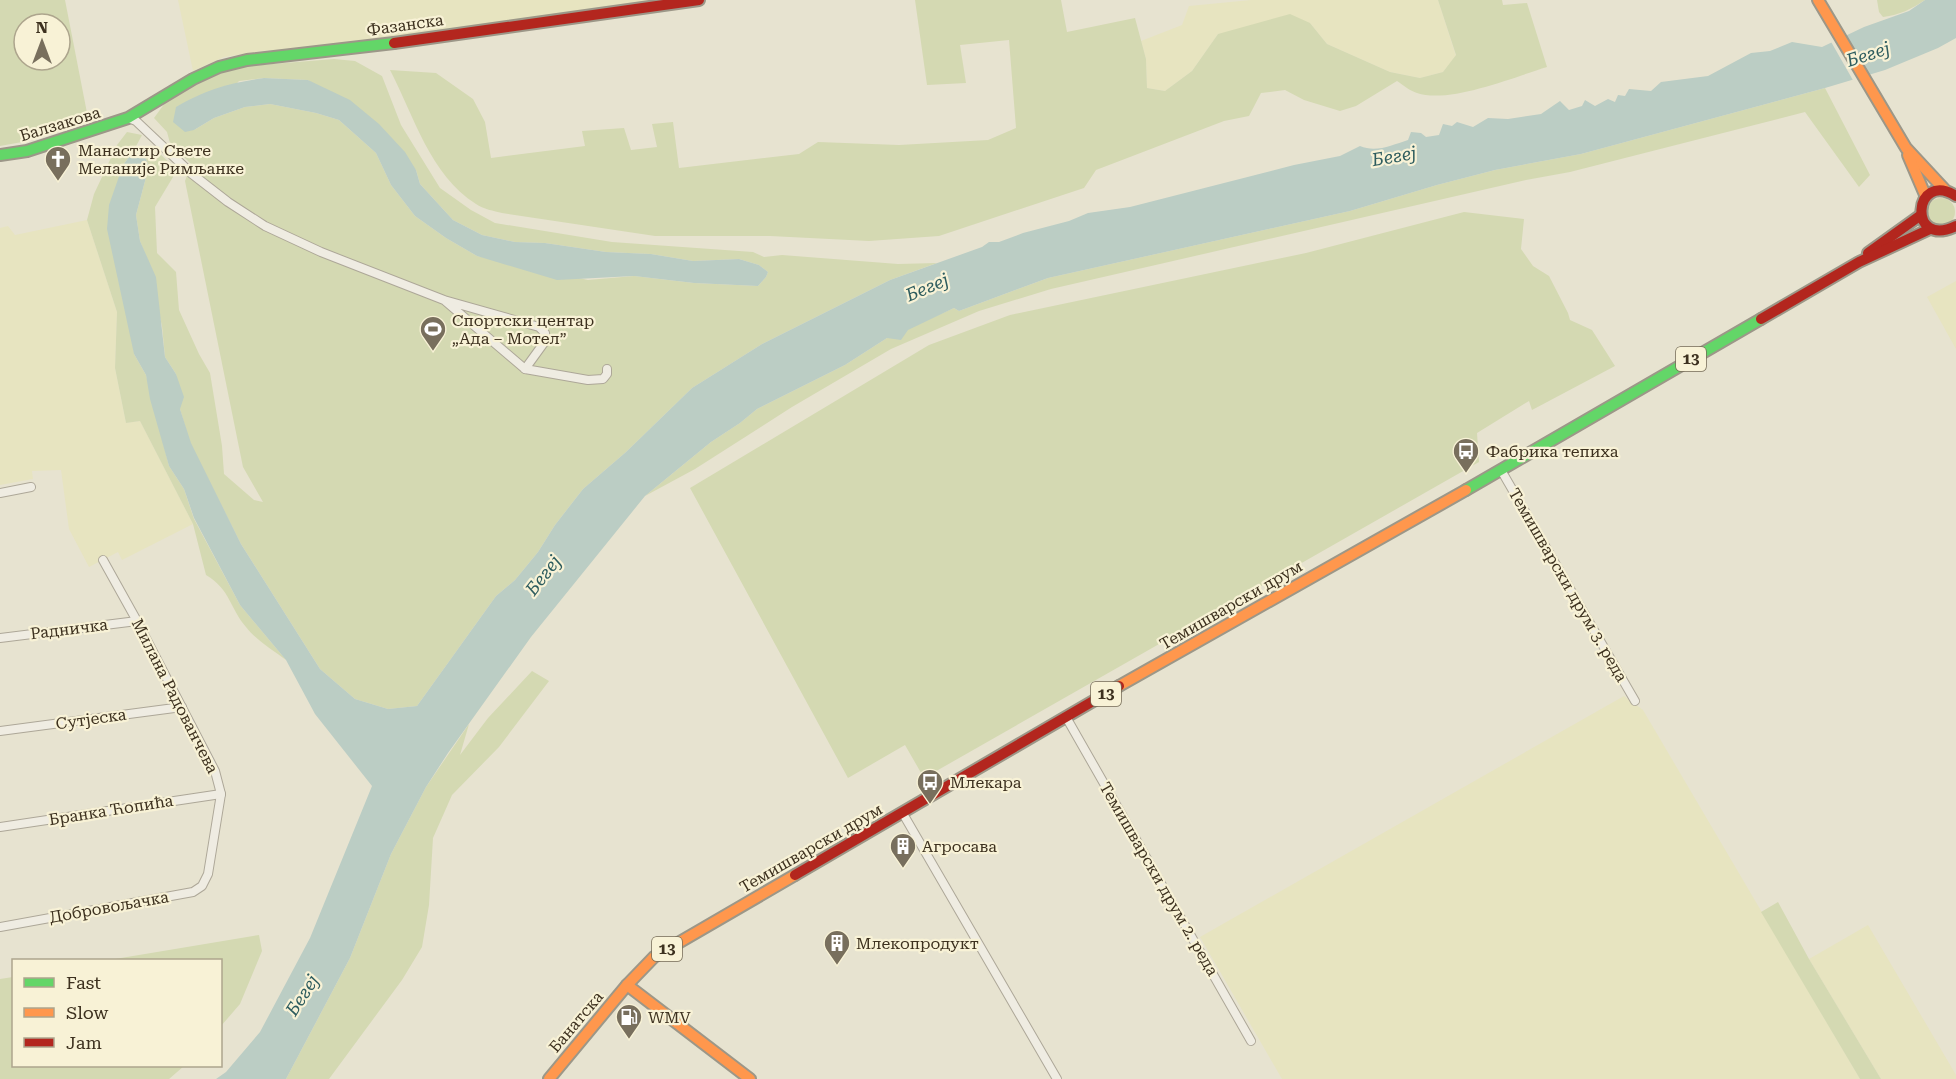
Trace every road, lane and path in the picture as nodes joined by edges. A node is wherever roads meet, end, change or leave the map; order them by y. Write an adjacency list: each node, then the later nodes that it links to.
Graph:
1 (699, 0): 3 (main road, Фазанска)
2 (1819, 2): 4 (main road)
3 (128, 118): 5 (main road, Балзакова); 12 (street)
4 (1906, 148): 6 (main road); 7 (main road)
5 (0, 155)
6 (1953, 193): 7 (main road)
7 (1926, 197): 8 (main road)
8 (1921, 215): 10 (main road); 11 (main road, Темишварски друм / 13)
9 (1956, 226): 10 (main road, Темишварски друм)
10 (1930, 229): 11 (main road, Темишварски друм / 13)
11 (1859, 262): 15 (main road, Темишварски друм / 13)
12 (444, 300): 13 (street); 13 (street)
13 (525, 369): 14 (street)
14 (607, 369)
15 (1501, 470): 21 (street, Темишварски друм 3. реда); 23 (main road, Темишварски друм / 13)
16 (31, 487): 17 (street)
17 (0, 493)
18 (103, 560): 19 (street, Милана Радованчева)
19 (137, 621): 20 (street, Радничка); 22 (street, Милана Радованчева)
20 (0, 638)
21 (1635, 701)
22 (182, 707): 24 (street, Сутјеска); 25 (street, Милана Радованчева)
23 (1066, 717): 26 (main road, Темишварски друм / 13); 31 (street, Темишварски друм 2. реда)
24 (0, 732)
25 (221, 794): 27 (street, Бранка Ћопића); 28 (street, Милана Радованчева)
26 (902, 812): 30 (main road, Темишварски друм / 13); 34 (street)
27 (0, 827)
28 (208, 874): 29 (street, Добровољачка)
29 (0, 927)
30 (627, 985): 32 (main road, Банатска); 33 (main road)
31 (1251, 1041)
32 (549, 1079)
33 (750, 1079)
34 (1057, 1079)

